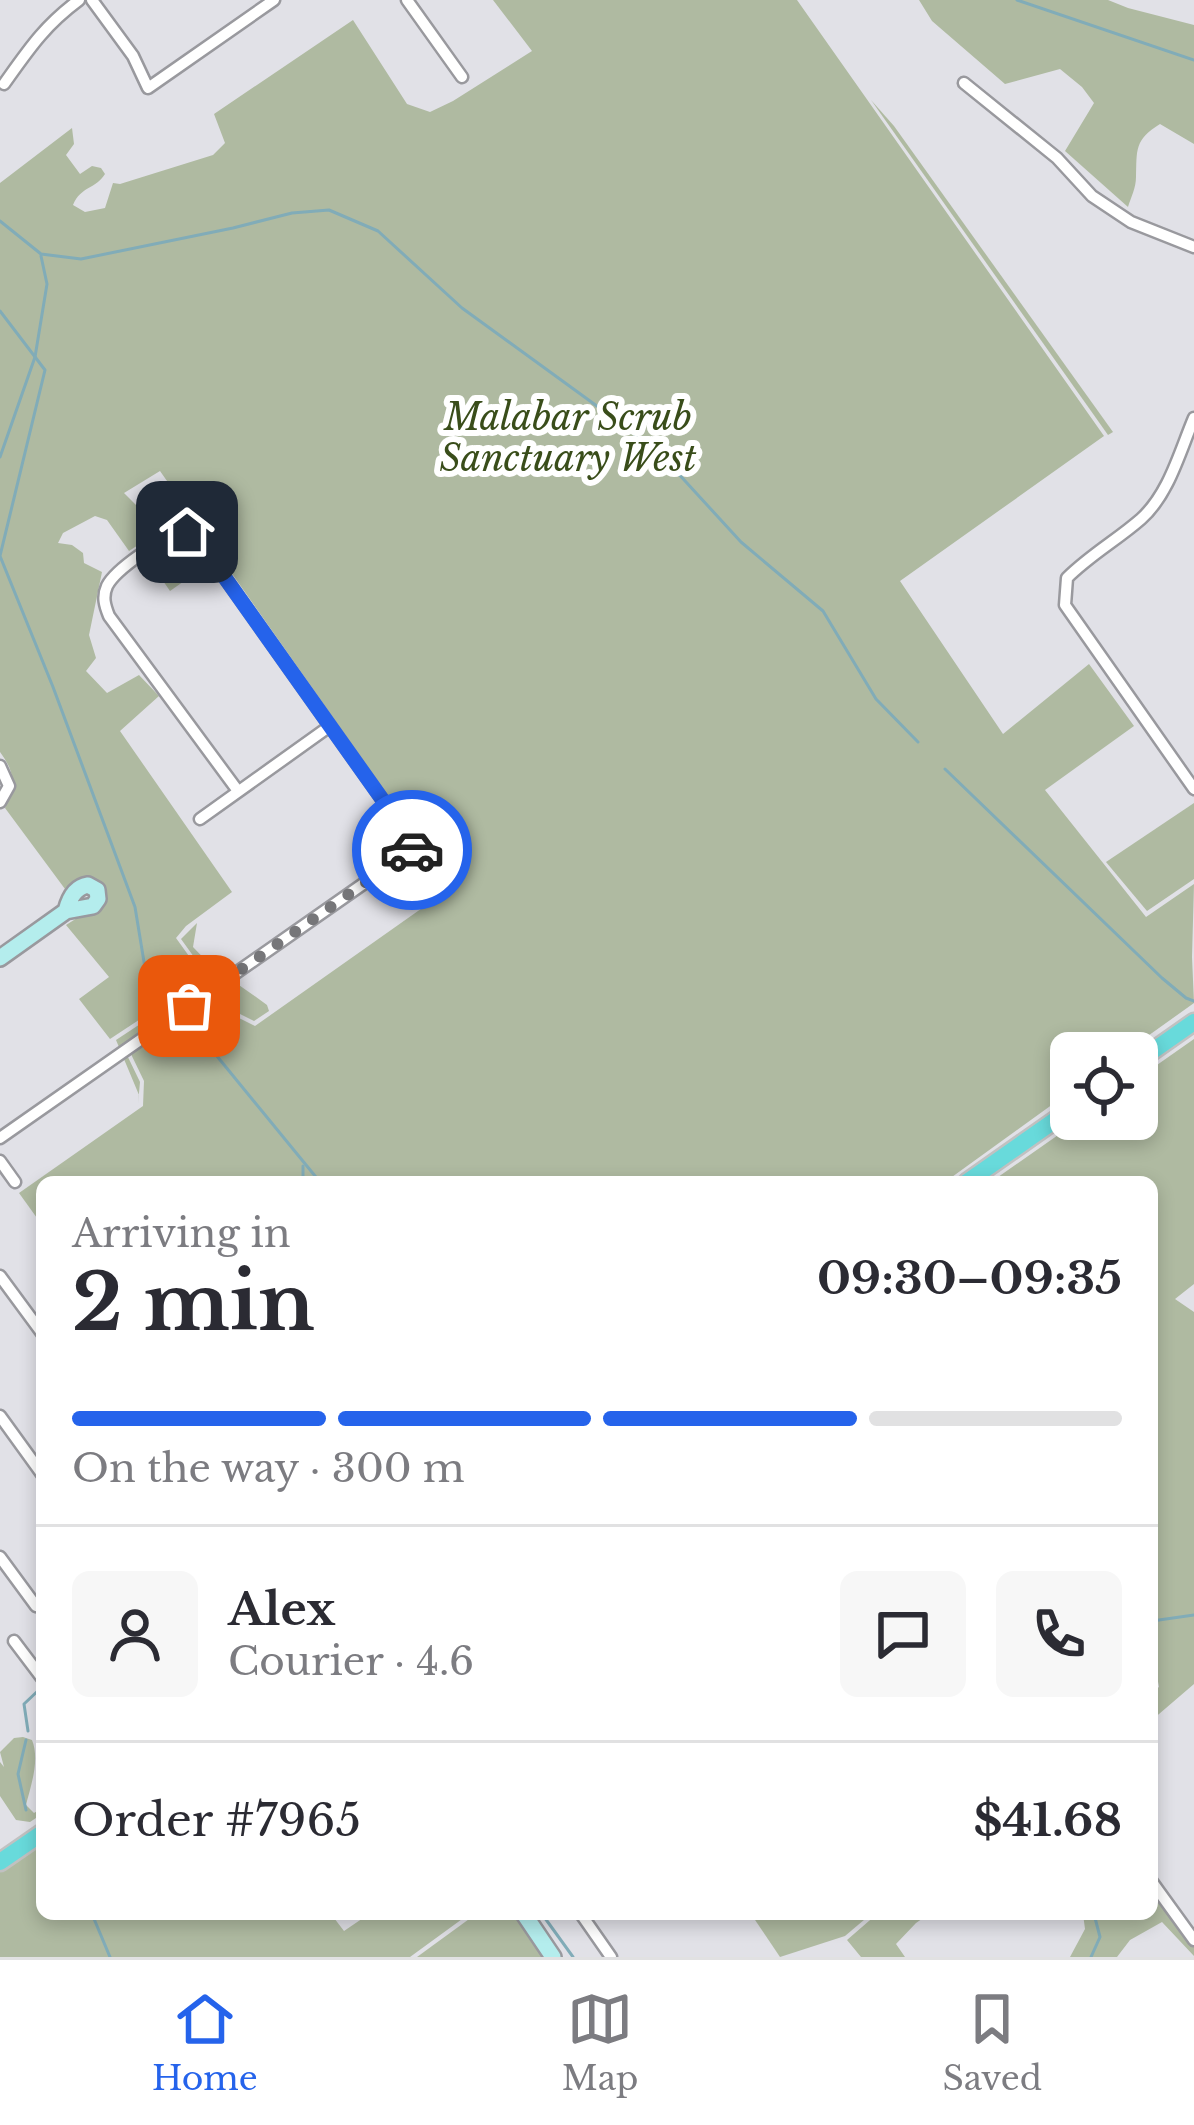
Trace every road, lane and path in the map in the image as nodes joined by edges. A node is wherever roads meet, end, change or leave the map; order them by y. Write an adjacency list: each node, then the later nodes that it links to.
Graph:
1 (79, 0): 7 (street)
2 (92, 0): 3 (street)
3 (274, 0)
4 (407, 0): 5 (street)
5 (462, 76)
6 (964, 82): 8 (street)
7 (4, 84)
8 (1194, 247)
9 (1194, 418): 12 (street)
10 (330, 726): 13 (street); 13 (street); 16 (street)
11 (2, 768): 14 (street)
12 (1194, 789)
13 (238, 791): 15 (street)
14 (0, 802)
15 (200, 819)
16 (416, 847): 17 (street); 23 (street)
17 (443, 885)
18 (66, 911): 19 (street)
19 (0, 958)
20 (1194, 1022): 21 (main road)
21 (1158, 1047)
22 (1050, 1124): 25 (main road)
23 (0, 1138)
24 (0, 1161): 26 (street)
25 (976, 1176)
26 (15, 1182)
27 (0, 1276): 28 (street)
28 (36, 1325)
29 (0, 1416): 30 (street)
30 (36, 1466)
31 (0, 1556): 32 (street)
32 (36, 1606)
33 (14, 1641): 34 (street)
34 (36, 1670)
35 (36, 1837): 36 (main road)
36 (0, 1862)
37 (1158, 1890): 40 (street)
38 (528, 1920): 41 (street)
39 (585, 1920): 42 (street)
40 (1194, 1940)
41 (553, 1957)
42 (611, 1957)

